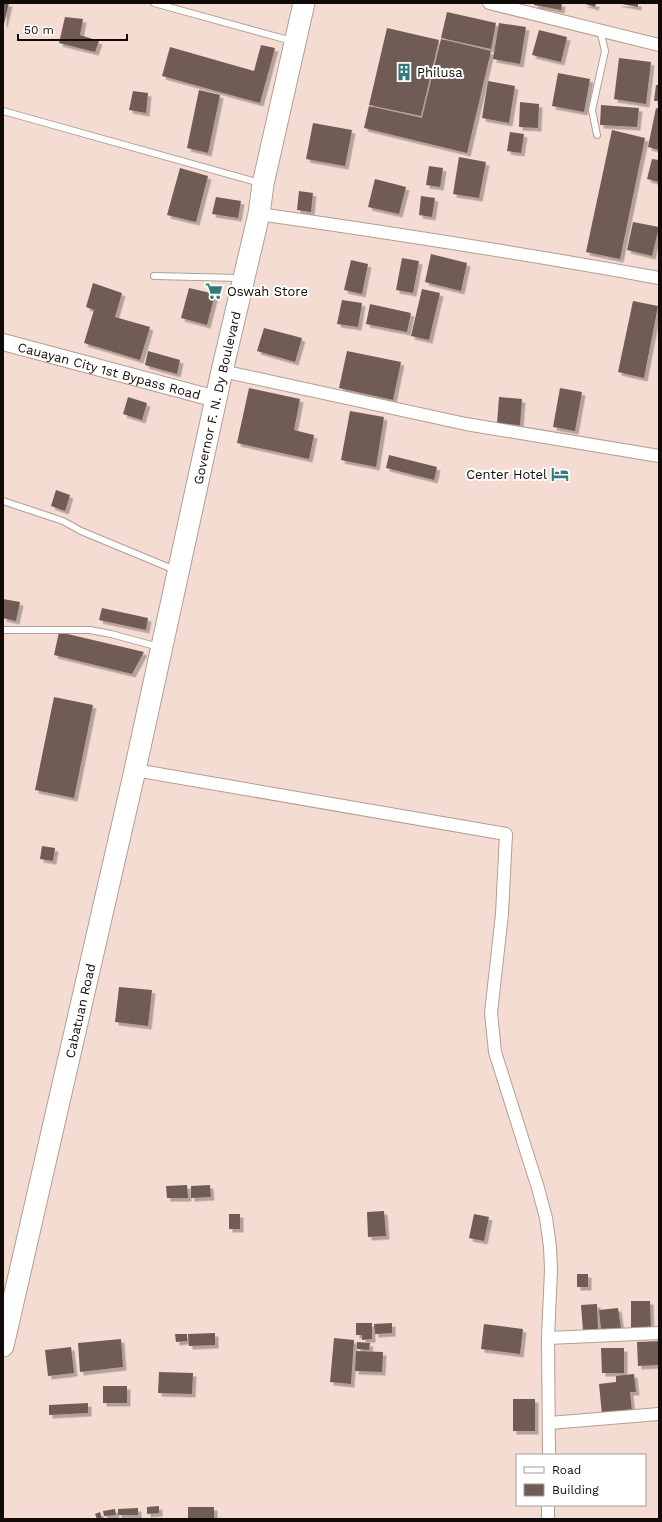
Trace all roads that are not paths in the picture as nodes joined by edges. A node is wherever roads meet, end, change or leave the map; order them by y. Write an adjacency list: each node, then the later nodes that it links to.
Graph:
1 (154, 3): 5 (lane)
2 (304, 3): 5 (highway, Governor F. N. Dy Boulevard)
3 (489, 3): 4 (street)
4 (600, 30): 6 (street); 8 (lane)
5 (296, 42): 9 (highway, Governor F. N. Dy Boulevard)
6 (659, 45)
7 (3, 111): 9 (lane)
8 (597, 135)
9 (263, 184): 10 (highway, Governor F. N. Dy Boulevard)
10 (259, 214): 12 (highway, Governor F. N. Dy Boulevard); 13 (street)
11 (154, 276): 12 (lane)
12 (244, 278): 15 (highway, Governor F. N. Dy Boulevard)
13 (659, 278)
14 (3, 342): 16 (main road, Cauayan City 1st Bypass Road)
15 (222, 372): 16 (highway, Governor F. N. Dy Boulevard); 17 (street)
16 (216, 399): 19 (highway, Governor F. N. Dy Boulevard)
17 (659, 456)
18 (3, 501): 19 (lane)
19 (179, 572): 21 (highway, Governor F. N. Dy Boulevard)
20 (3, 630): 21 (lane)
21 (162, 648): 22 (highway, Governor F. N. Dy Boulevard)
22 (156, 676): 23 (highway, Cabatuan Road)
23 (135, 770): 25 (street); 26 (highway, Cabatuan Road)
24 (659, 1333): 25 (street)
25 (548, 1338): 28 (street)
26 (3, 1346)
27 (659, 1414): 28 (street)
28 (549, 1423): 29 (street)
29 (548, 1454)
30 (548, 1506): 31 (street)
31 (548, 1519)

